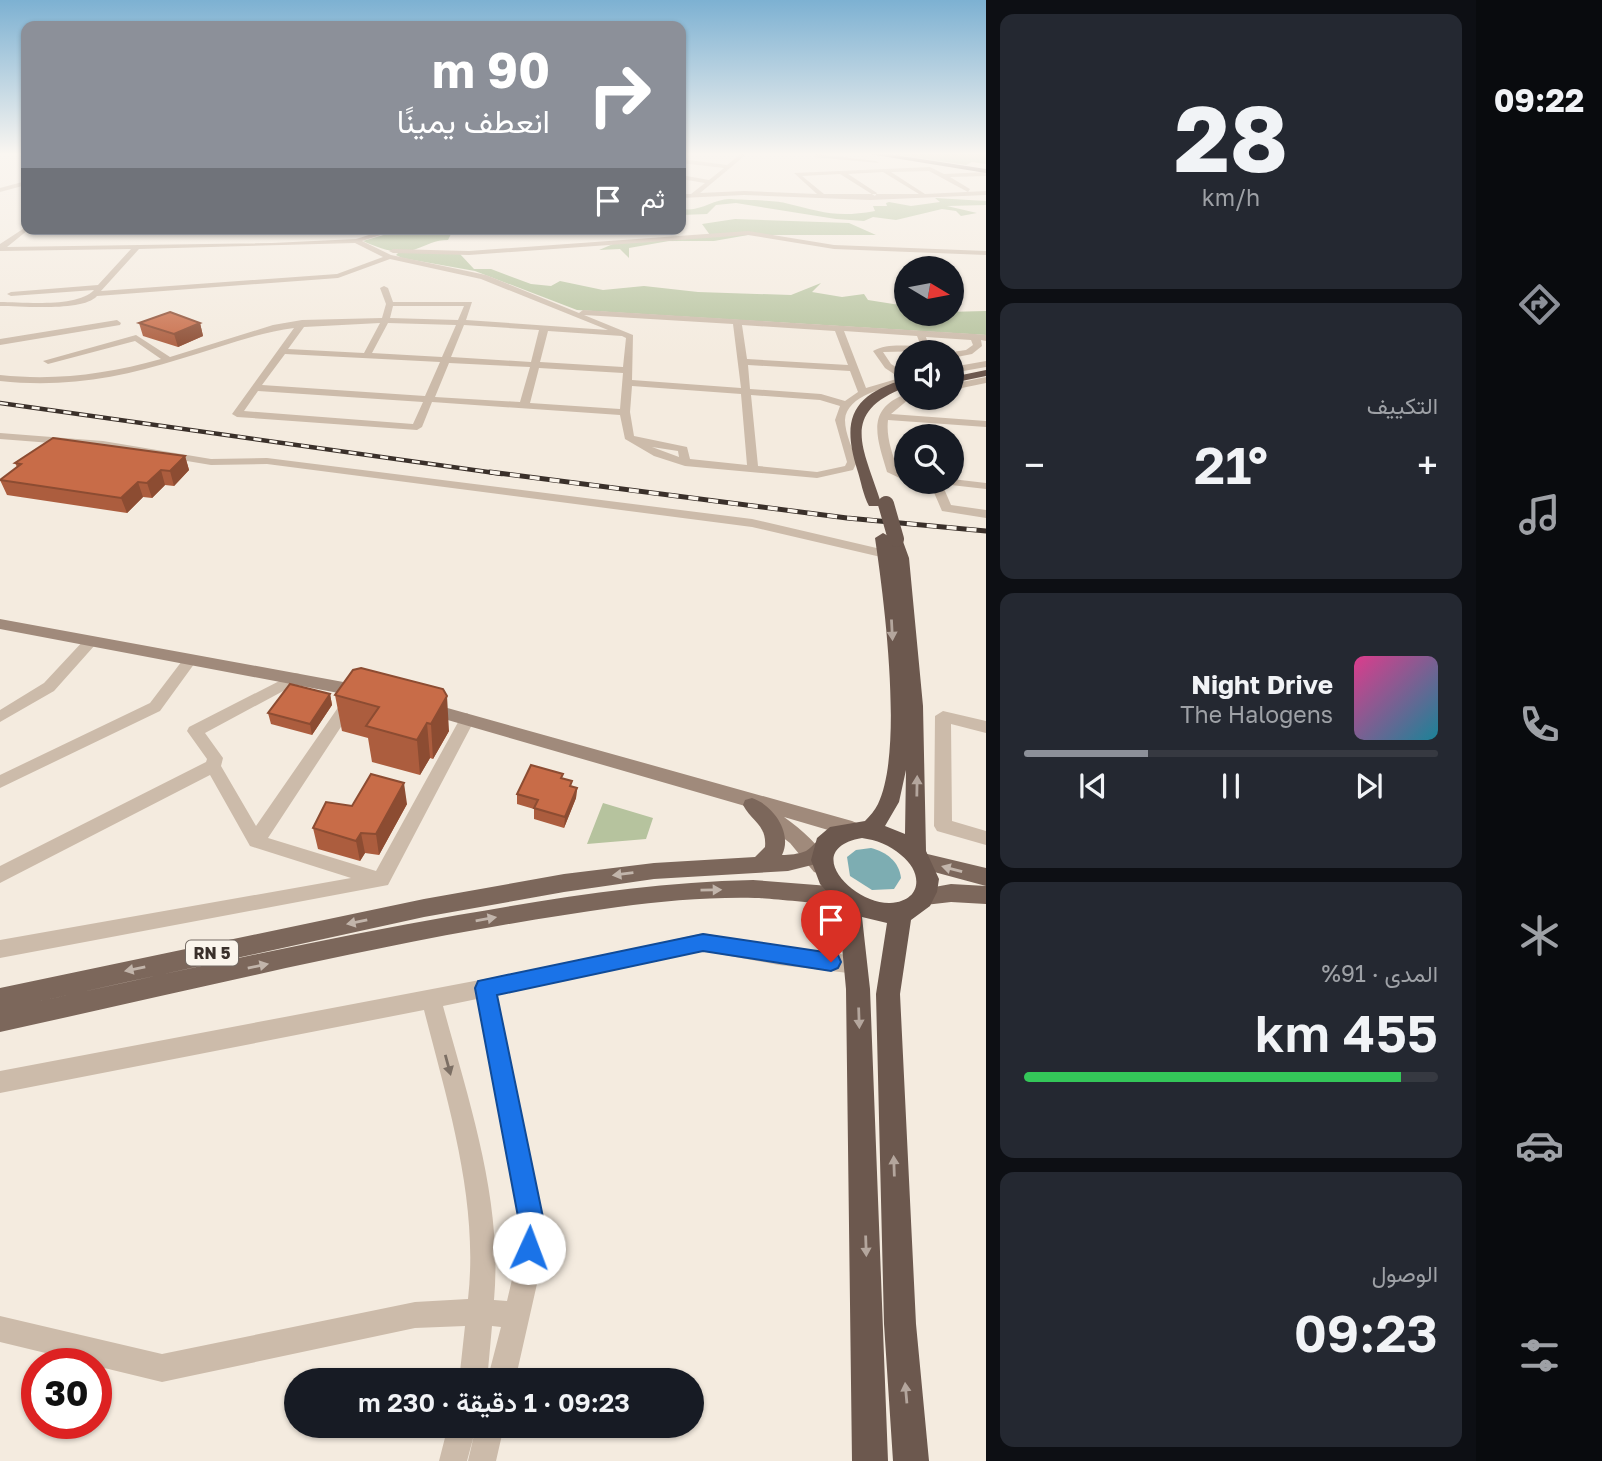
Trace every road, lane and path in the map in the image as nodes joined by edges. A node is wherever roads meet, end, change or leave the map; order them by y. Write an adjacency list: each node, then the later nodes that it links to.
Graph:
1 (21, 233): 6 (street)
2 (376, 235): 4 (street)
3 (290, 236): 5 (street)
4 (356, 241): 5 (street); 8 (street)
5 (281, 244): 6 (street); 7 (street)
6 (1, 247): 7 (street)
7 (137, 247): 11 (street)
8 (380, 252): 9 (street); 10 (street)
9 (986, 253)
10 (389, 257): 14 (street); 17 (street)
11 (103, 287): 13 (street); 14 (street)
12 (434, 293): 16 (street)
13 (0, 295)
14 (96, 295): 15 (street)
15 (0, 304)
16 (390, 304): 18 (street); 22 (street)
17 (574, 312): 19 (street); 26 (street)
18 (385, 321): 21 (street); 22 (street); 36 (street)
19 (737, 321): 23 (street); 41 (street)
20 (117, 323): 25 (street)
21 (302, 323): 33 (street); 38 (street)
22 (460, 325): 24 (street); 39 (street)
23 (838, 328): 27 (street); 45 (street)
24 (544, 329): 26 (street); 42 (street)
25 (48, 332): 29 (street); 30 (street)
26 (624, 334): 47 (street)
27 (920, 334): 28 (street); 44 (street)
28 (981, 338): 35 (street)
29 (57, 339)
30 (0, 342)
31 (66, 346): 34 (street)
32 (102, 346): 34 (street); 37 (street); 38 (street)
33 (284, 351): 36 (street); 57 (street)
34 (76, 353): 40 (street)
35 (964, 353)
36 (367, 355): 39 (street)
37 (116, 357)
38 (167, 359): 51 (street)
39 (446, 359): 42 (street); 61 (street)
40 (48, 361)
41 (743, 362): 45 (street); 58 (street)
42 (536, 364): 47 (street); 63 (street)
43 (894, 365): 44 (street)
44 (888, 366): 48 (street)
45 (853, 368): 59 (street)
46 (986, 368): 49 (highway); 50 (highway)
47 (627, 370): 53 (street)
48 (894, 371)
49 (964, 371)
50 (964, 376)
51 (0, 378)
52 (986, 380): 56 (street)
53 (627, 383): 58 (street); 66 (street)
54 (894, 384): 59 (street)
55 (894, 385): 72 (highway)
56 (964, 385)
57 (257, 388): 65 (street); 65 (street)
58 (746, 390): 64 (street); 71 (street)
59 (863, 393): 64 (street)
60 (894, 396): 77 (highway)
61 (430, 399): 63 (street); 65 (street); 65 (street)
62 (894, 403): 67 (street)
63 (525, 404): 66 (street)
64 (847, 405): 70 (street)
65 (339, 407)
66 (625, 412): 71 (street)
67 (882, 416): 68 (street); 73 (street)
68 (986, 424)
69 (0, 436): 79 (street)
70 (849, 468): 71 (street); 72 (street)
71 (753, 469)
72 (866, 471): 77 (highway)
73 (894, 472)
74 (964, 483): 75 (street)
75 (986, 486)
76 (940, 494): 78 (street)
77 (880, 503): 79 (highway, bridge)
78 (986, 514)
79 (891, 547): 96 (highway, one-way to 79); 98 (highway, one-way to 98)
80 (0, 624): 81 (main road)
81 (90, 642): 82 (main road); 88 (street)
82 (190, 660): 83 (main road); 93 (street)
83 (295, 678): 84 (main road); 92 (street)
84 (358, 690): 85 (main road); 100 (street)
85 (379, 695)
86 (404, 701): 90 (main road)
87 (0, 703): 88 (street)
88 (20, 707): 89 (street)
89 (0, 717)
90 (467, 719): 94 (main road); 106 (street)
91 (986, 727): 97 (street)
92 (213, 766): 100 (street); 104 (street)
93 (0, 782)
94 (718, 791): 95 (main road); 98 (main road)
95 (752, 805): 101 (main road); 103 (main road)
96 (917, 822): 97 (street); 102 (highway)
97 (939, 827): 99 (street)
98 (862, 829): 101 (highway); 102 (highway)
99 (986, 838)
100 (256, 841): 106 (street)
101 (819, 856): 103 (main road, RN 5); 109 (highway)
102 (917, 857): 105 (main road, one-way to 102); 108 (highway)
103 (759, 865): 114 (main road, RN 5, one-way to 114)
104 (0, 875)
105 (986, 877)
106 (381, 880): 111 (street)
107 (986, 895): 108 (main road)
108 (925, 896): 110 (highway)
109 (846, 899): 110 (highway); 112 (highway); 116 (main road, RN 5, one-way to 109)
110 (901, 913): 128 (highway, one-way to 110)
111 (0, 949)
112 (857, 965): 113 (street); 127 (highway, one-way to 127)
113 (485, 988): 115 (street); 119 (street)
114 (0, 999)
115 (431, 999): 117 (street); 118 (street, one-way to 118)
116 (0, 1021)
117 (0, 1082)
118 (480, 1312): 119 (street); 120 (street); 121 (street)
119 (517, 1315): 122 (street)
120 (0, 1329)
121 (474, 1368)
122 (504, 1368)
123 (459, 1438): 125 (street)
124 (487, 1438): 126 (street)
125 (453, 1461)
126 (482, 1461)
127 (870, 1461)
128 (911, 1461)

